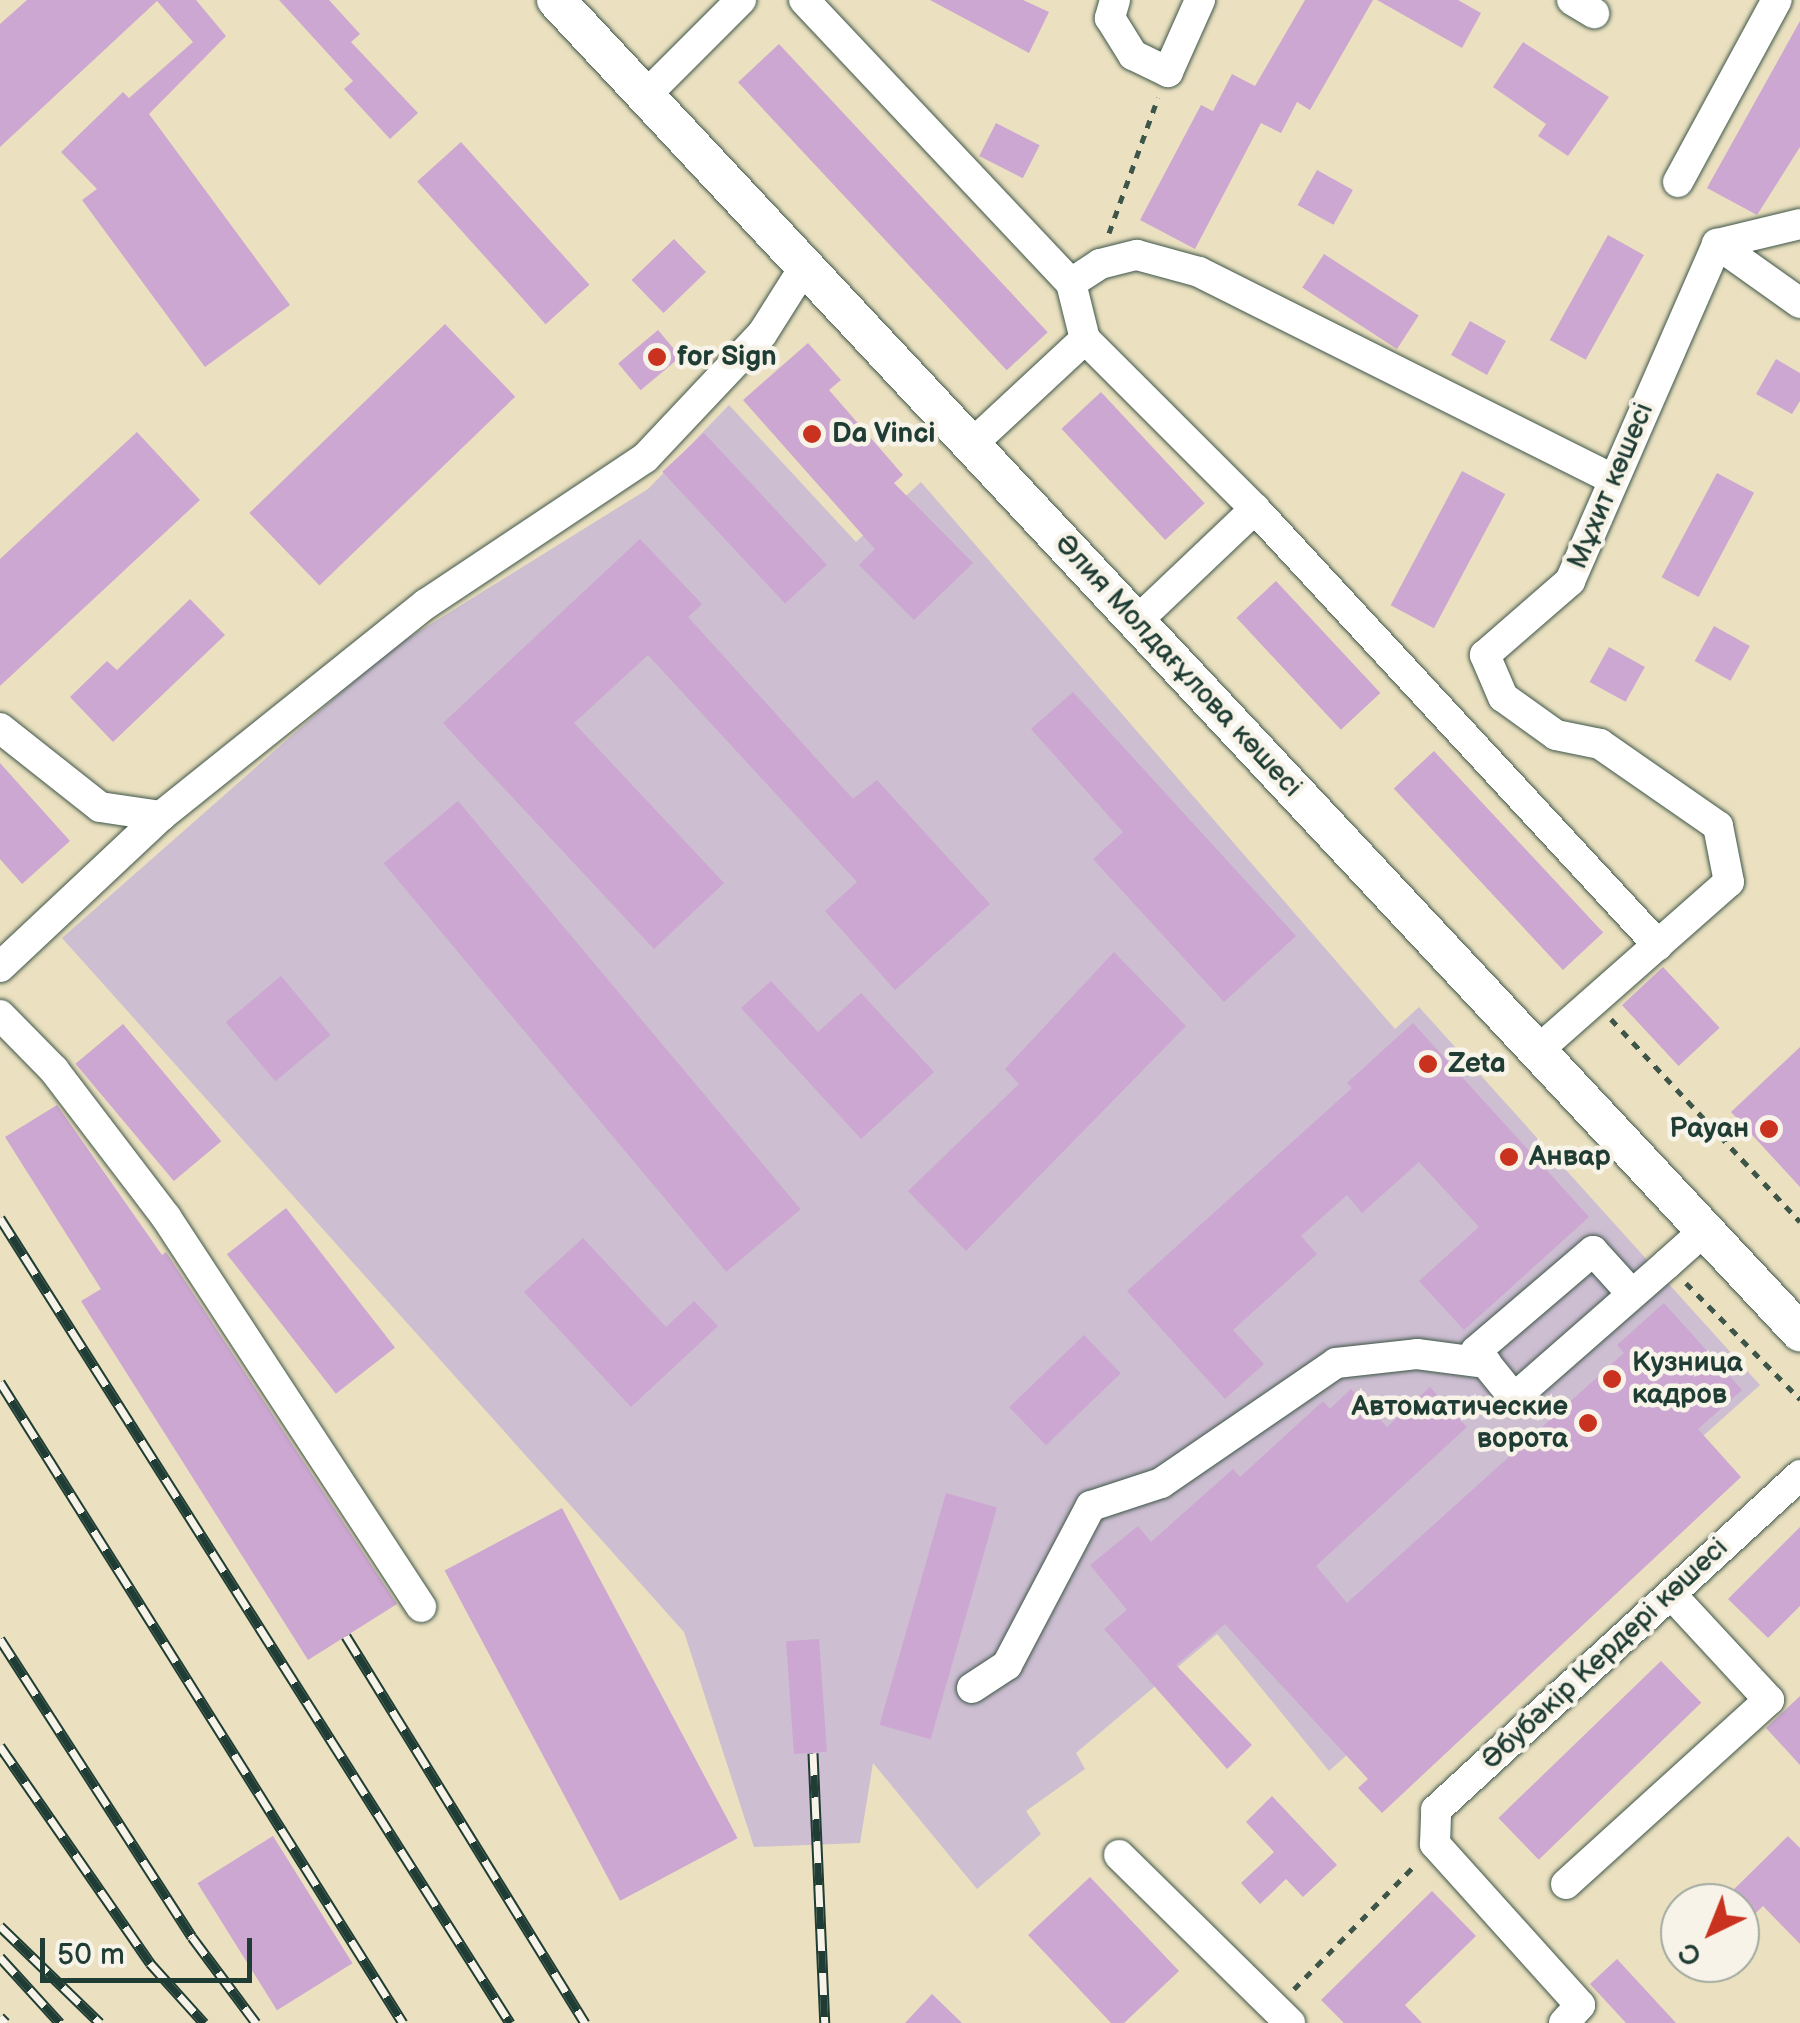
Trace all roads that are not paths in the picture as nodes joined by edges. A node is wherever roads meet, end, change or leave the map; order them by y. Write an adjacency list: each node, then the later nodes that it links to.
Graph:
1 (556, 0): 7 (main road, Әлия Молдағұлова көшесі)
2 (741, 0): 7 (street)
3 (804, 0): 12 (street)
4 (1115, 0): 5 (street)
5 (1200, 0)
6 (1777, 0): 8 (street)
7 (646, 96): 11 (main road, Әлия Молдағұлова көшесі)
8 (1678, 182)
9 (1800, 224): 10 (street)
10 (1716, 244): 13 (street); 16 (street, Мұхит көшесі)
11 (805, 266): 15 (main road, Әлия Молдағұлова көшесі); 20 (street)
12 (1071, 284): 14 (street); 16 (street)
13 (1800, 303)
14 (1085, 339): 15 (street); 17 (street)
15 (972, 445): 18 (main road, Әлия Молдағұлова көшесі)
16 (1613, 479): 21 (street, Мұхит көшесі)
17 (1255, 509): 18 (street); 21 (street)
18 (1136, 621): 24 (main road, Әлия Молдағұлова көшесі)
19 (0, 728): 20 (street)
20 (161, 816): 22 (street)
21 (1658, 945): 24 (street, Мұхит көшесі)
22 (0, 967)
23 (0, 1015): 31 (street)
24 (1536, 1052): 25 (main road, Әлия Молдағұлова көшесі)
25 (1705, 1230): 26 (street); 27 (main road, Әлия Молдағұлова көшесі)
26 (1632, 1294): 28 (street); 28 (street)
27 (1797, 1323)
28 (1486, 1363): 32 (street)
29 (1800, 1476): 30 (street, Әбубәкір Кердері көшесі)
30 (1670, 1594): 34 (street); 36 (street, Әбубәкір Кердері көшесі)
31 (421, 1607)
32 (972, 1688)
33 (1119, 1855): 35 (street)
34 (1566, 1884)
35 (1282, 2016)
36 (1581, 2017)

